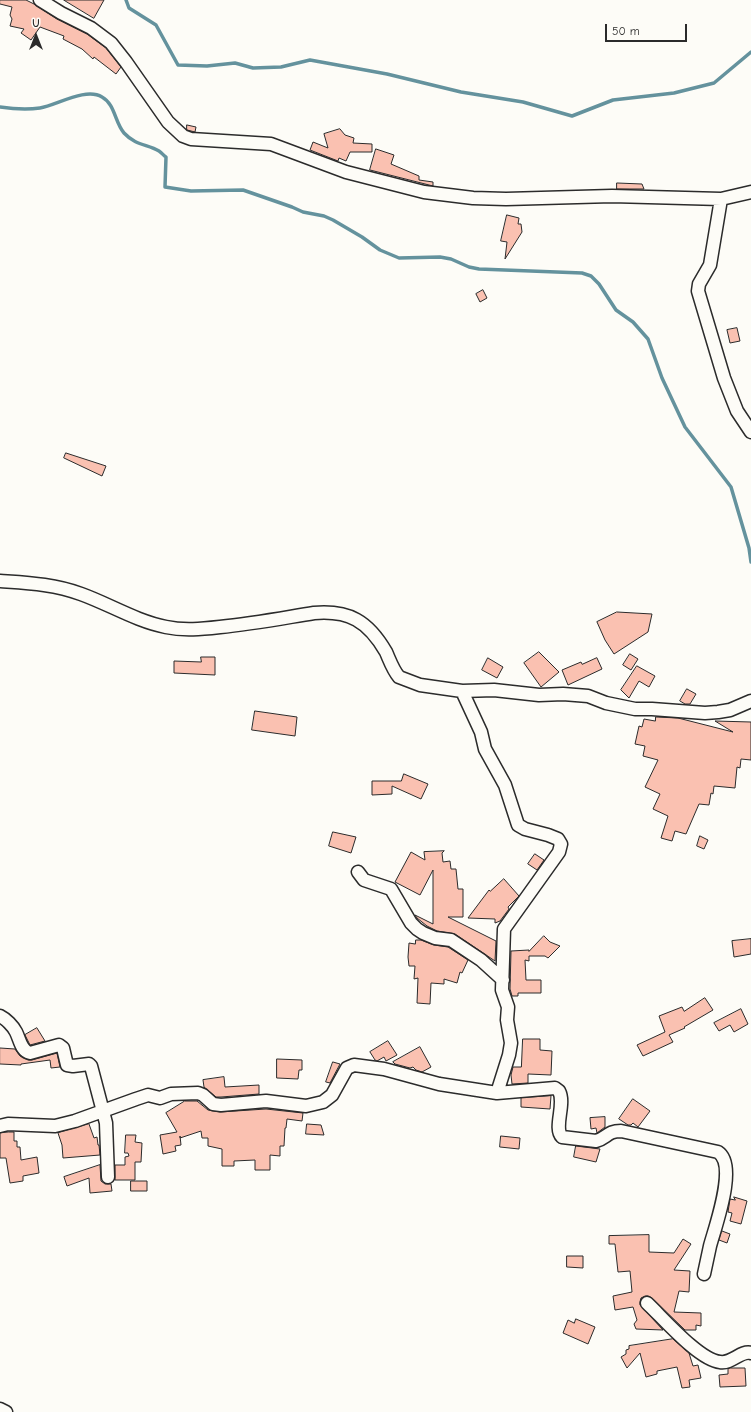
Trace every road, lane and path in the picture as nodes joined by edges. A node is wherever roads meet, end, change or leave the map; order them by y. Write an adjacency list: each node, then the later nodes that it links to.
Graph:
1 (40, 0): 3 (street)
2 (751, 192): 3 (street)
3 (721, 199): 4 (street)
4 (751, 432)
5 (0, 581): 6 (street)
6 (462, 691): 7 (street); 9 (street)
7 (751, 701)
8 (358, 872): 9 (street)
9 (503, 980): 11 (street)
10 (0, 1016): 12 (street)
11 (497, 1093): 12 (street); 15 (street)
12 (104, 1111): 13 (street); 14 (street)
13 (0, 1126)
14 (108, 1177)
15 (704, 1274)
16 (647, 1303): 17 (street)
17 (751, 1353)
18 (0, 1409): 19 (street)
19 (6, 1412)

